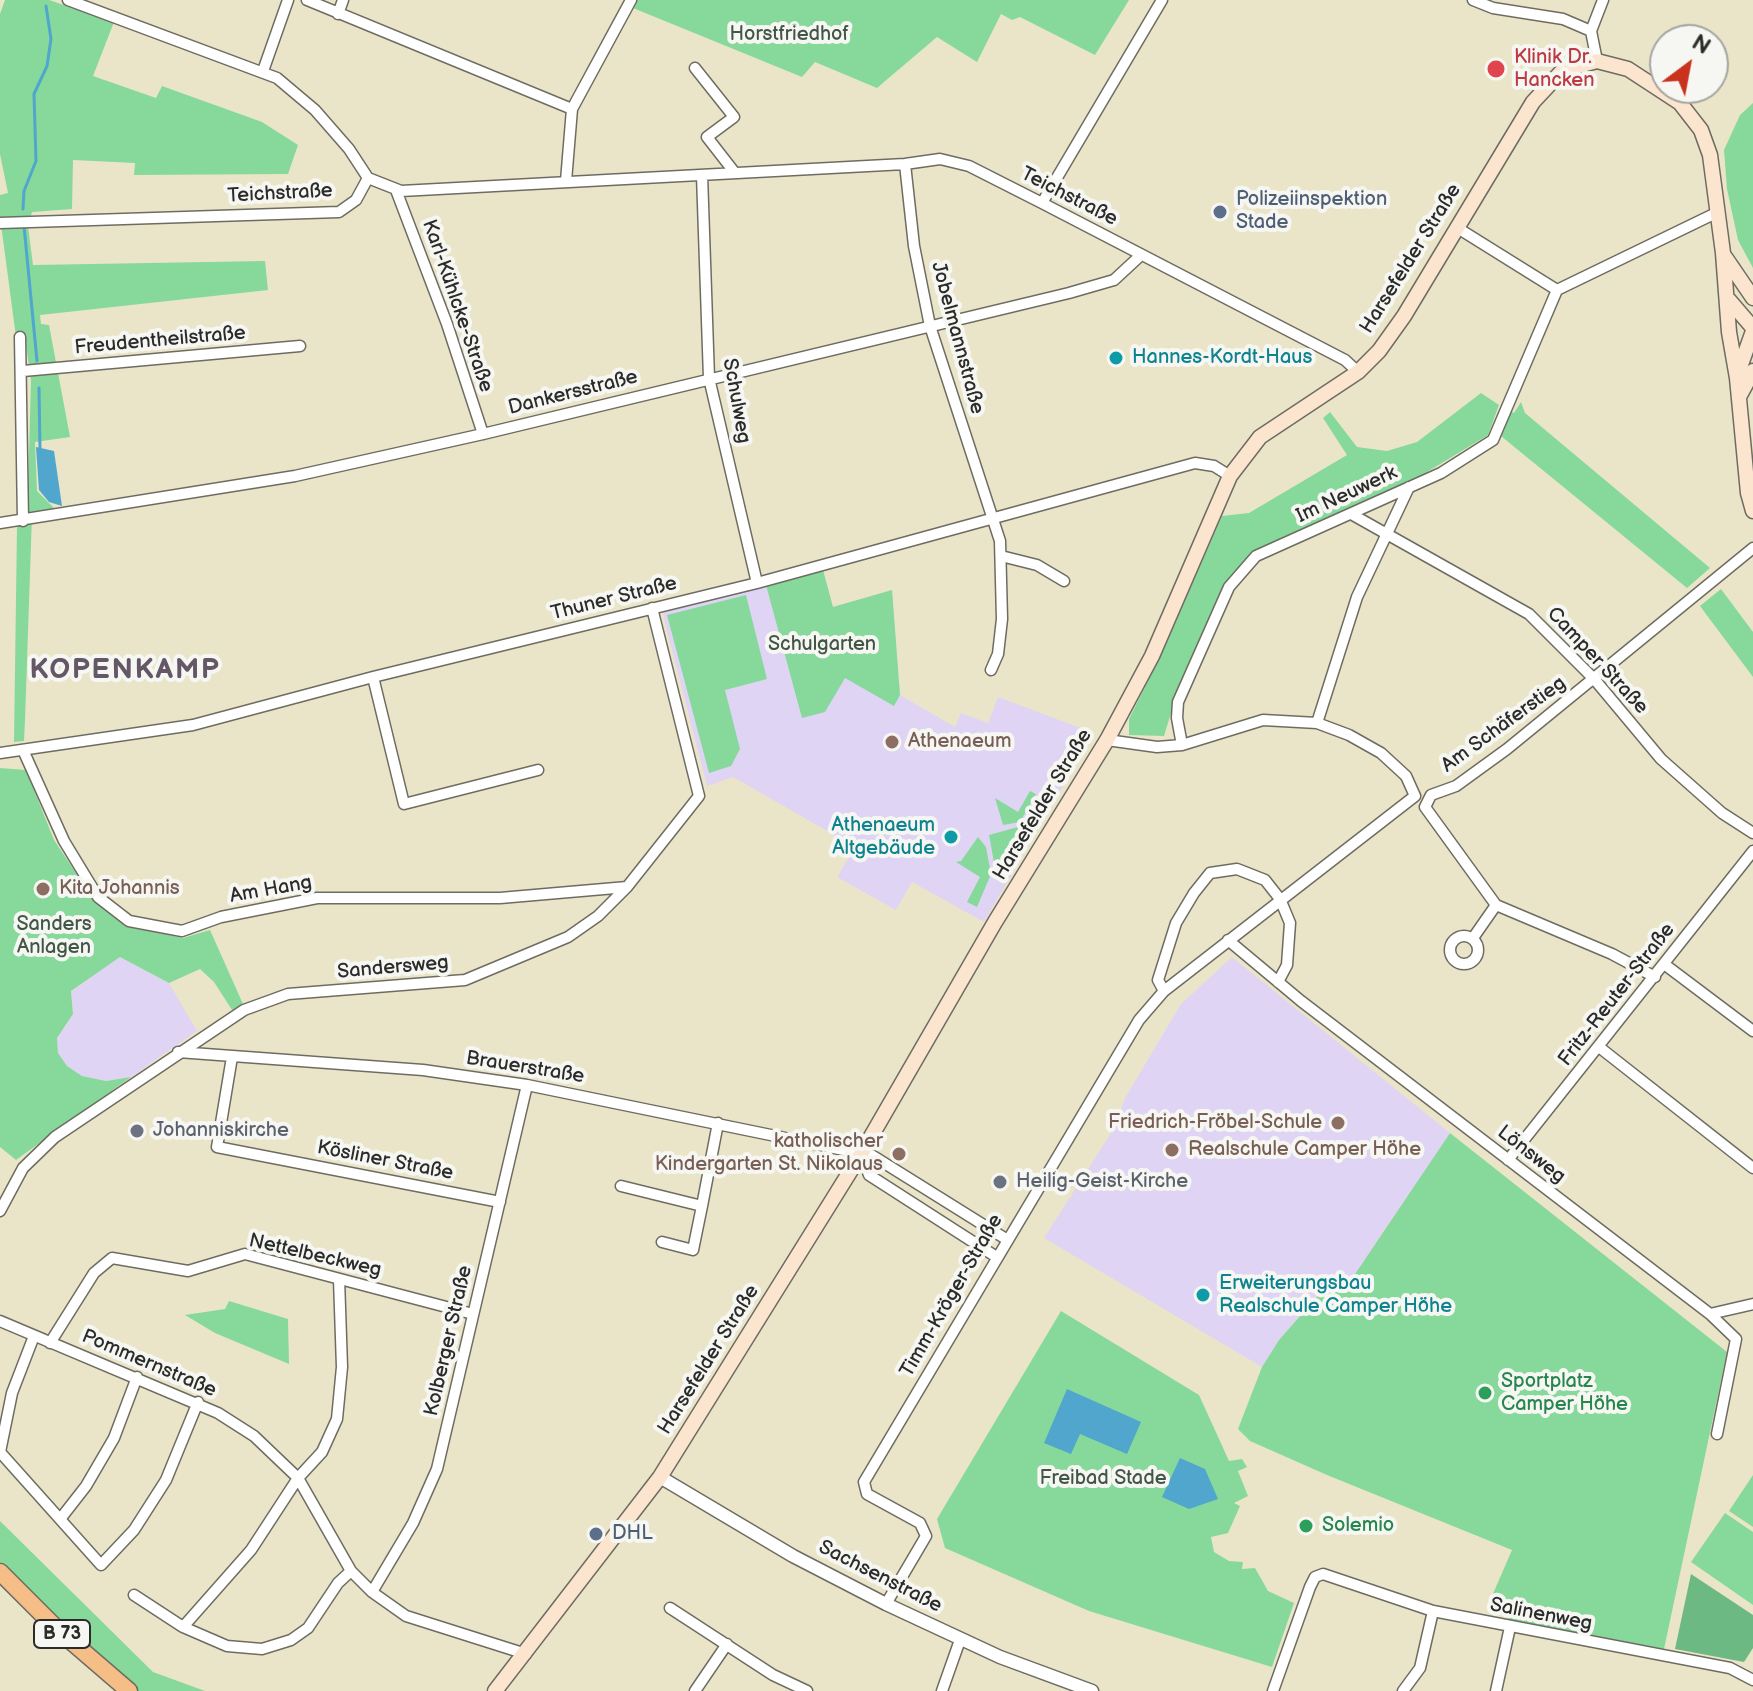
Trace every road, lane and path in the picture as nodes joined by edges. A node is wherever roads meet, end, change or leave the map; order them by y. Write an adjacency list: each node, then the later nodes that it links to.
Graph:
1 (68, 0): 13 (street)
2 (288, 0): 13 (street)
3 (307, 0): 9 (street)
4 (343, 0): 9 (street)
5 (631, 0): 14 (street)
6 (1162, 0): 21 (street)
7 (1473, 0): 10 (street)
8 (1603, 0): 10 (street)
9 (338, 14): 14 (street)
10 (1591, 31): 11 (street)
11 (1597, 61): 22 (main road); 24 (main road, Harsefelder Straße)
12 (695, 68): 16 (street)
13 (263, 71): 18 (street)
14 (572, 109): 19 (street)
15 (905, 164): 16 (street, Teichstraße); 21 (street, Teichstraße); 31 (street, Jobelmannstraße)
16 (735, 173): 17 (street, Teichstraße)
17 (702, 175): 19 (street, Teichstraße); 38 (street, Schulweg)
18 (368, 178): 20 (street, Teichstraße); 23 (street, Teichstraße)
19 (566, 181): 20 (street, Teichstraße)
20 (396, 190): 42 (street, Karl-Kühlcke-Straße)
21 (1042, 203): 26 (street, Teichstraße)
22 (1716, 213): 25 (main road); 27 (street)
23 (0, 223)
24 (1456, 227): 27 (street); 37 (main road, Harsefelder Straße)
25 (1723, 253): 28 (main road); 29 (main road)
26 (1141, 255): 31 (street, Dankersstraße); 37 (street, Teichstraße)
27 (1557, 290): 44 (street, Im Neuwerk)
28 (1726, 297): 30 (main road); 32 (main road)
29 (1753, 298)
30 (1751, 324): 32 (main road); 39 (main road)
31 (930, 326): 38 (street, Dankersstraße); 47 (street, Jobelmannstraße)
32 (1729, 332): 39 (main road)
33 (20, 337): 35 (street)
34 (300, 346): 35 (street, Freudentheilstraße)
35 (23, 371): 48 (street)
36 (1753, 371): 40 (main road)
37 (1358, 372): 43 (main road, Harsefelder Straße)
38 (709, 378): 42 (street, Dankersstraße); 54 (street, Schulweg)
39 (1737, 378): 40 (main road)
40 (1739, 397): 41 (main road)
41 (1748, 432): 45 (main road)
42 (483, 434): 48 (street, Dankersstraße)
43 (1230, 476): 47 (street, Thuner Straße); 60 (main road, Harsefelder Straße)
44 (1409, 487): 46 (street, Im Neuwerk); 50 (street)
45 (1753, 511)
46 (1353, 515): 50 (street, Camper Straße); 61 (street, Im Neuwerk)
47 (990, 519): 52 (street, Jobelmannstraße); 54 (street, Thuner Straße)
48 (23, 521): 49 (street, Dankersstraße)
49 (0, 523)
50 (1386, 535): 58 (street, Camper Straße); 59 (street)
51 (1753, 548): 58 (street, Am Schäferstieg)
52 (1001, 556): 53 (street); 56 (street, Jobelmannstraße)
53 (1064, 581)
54 (757, 583): 55 (street, Thuner Straße)
55 (652, 608): 57 (street, Thuner Straße); 67 (street, Sandersweg)
56 (991, 670)
57 (373, 677): 62 (street, Thuner Straße); 64 (street)
58 (1595, 680): 65 (street, Camper Straße); 69 (street, Am Schäferstieg)
59 (1317, 723): 61 (street); 68 (street)
60 (1107, 740): 61 (street); 82 (main road, Harsefelder Straße)
61 (1182, 745)
62 (23, 750): 63 (street, Thuner Straße); 67 (street, Am Hang)
63 (0, 753)
64 (538, 770)
65 (1753, 833)
66 (1753, 851): 72 (street, Fritz-Reuter-Straße)
67 (627, 887): 78 (street, Sandersweg)
68 (1280, 899): 71 (street); 74 (street); 75 (street)
69 (1496, 905): 70 (street); 73 (street)
70 (1473, 938)
71 (1228, 940): 74 (street, Lönsweg); 75 (street, Timm-Kröger-Straße)
72 (1664, 964): 73 (street, Fritz-Reuter-Straße); 76 (street)
73 (1655, 977): 77 (street, Fritz-Reuter-Straße)
74 (1278, 982): 83 (street, Lönsweg)
75 (1164, 991): 89 (street, Timm-Kröger-Straße)
76 (1753, 1031)
77 (1599, 1047): 83 (street, Fritz-Reuter-Straße); 84 (street)
78 (178, 1052): 79 (street, Brauerstraße); 88 (street, Sandersweg)
79 (232, 1057): 80 (street, Brauerstraße); 86 (street, Kösliner Straße)
80 (527, 1085): 81 (street, Brauerstraße); 86 (street, Kolberger Straße)
81 (718, 1123): 82 (street, Brauerstraße); 87 (street)
82 (861, 1154): 89 (street, Brauerstraße); 91 (street); 102 (main road, Harsefelder Straße)
83 (1508, 1160): 95 (street, Lönsweg)
84 (1753, 1168)
85 (621, 1186): 87 (street)
86 (500, 1202): 94 (street, Kolberger Straße)
87 (702, 1206): 90 (street)
88 (0, 1211)
89 (1006, 1239): 91 (street, Timm-Kröger-Straße)
90 (662, 1242)
91 (995, 1256): 109 (street, Timm-Kröger-Straße)
92 (339, 1279): 94 (street, Nettelbeckweg); 98 (street, Nettelbeckweg); 103 (street)
93 (1753, 1304): 95 (street)
94 (473, 1314): 107 (street, Kolberger Straße)
95 (1710, 1314): 101 (street, Lönsweg)
96 (0, 1321): 97 (street, Pommernstraße)
97 (34, 1336): 98 (street, Pommernstraße); 104 (street)
98 (50, 1343): 99 (street, Pommernstraße)
99 (137, 1377): 100 (street, Pommernstraße); 104 (street)
100 (198, 1402): 103 (street, Pommernstraße); 104 (street)
101 (1717, 1434)
102 (660, 1477): 109 (street, Sachsenstraße); 116 (main road, Harsefelder Straße)
103 (298, 1478): 105 (street, Pommernstraße); 112 (street)
104 (61, 1518)
105 (351, 1571): 107 (street, Pommernstraße); 112 (street)
106 (0, 1572): 118 (main road, B 73)
107 (372, 1592): 116 (street, Pommernstraße)
108 (134, 1595): 112 (street)
109 (886, 1604): 114 (street, Sachsenstraße)
110 (670, 1608): 115 (street)
111 (1433, 1611): 113 (street, Salinenweg); 124 (street, Salinenweg); 125 (street)
112 (183, 1627)
113 (1510, 1627): 117 (street, Salinenweg); 126 (street)
114 (960, 1640): 122 (street); 123 (street, Sachsenstraße)
115 (727, 1644): 120 (street); 121 (street)
116 (526, 1654): 119 (main road, Harsefelder Straße)
117 (1753, 1680)
118 (129, 1691)
119 (495, 1691)
120 (695, 1691)
121 (807, 1691)
122 (942, 1691)
123 (1092, 1691)
124 (1273, 1691)
125 (1403, 1691)
126 (1496, 1691)

